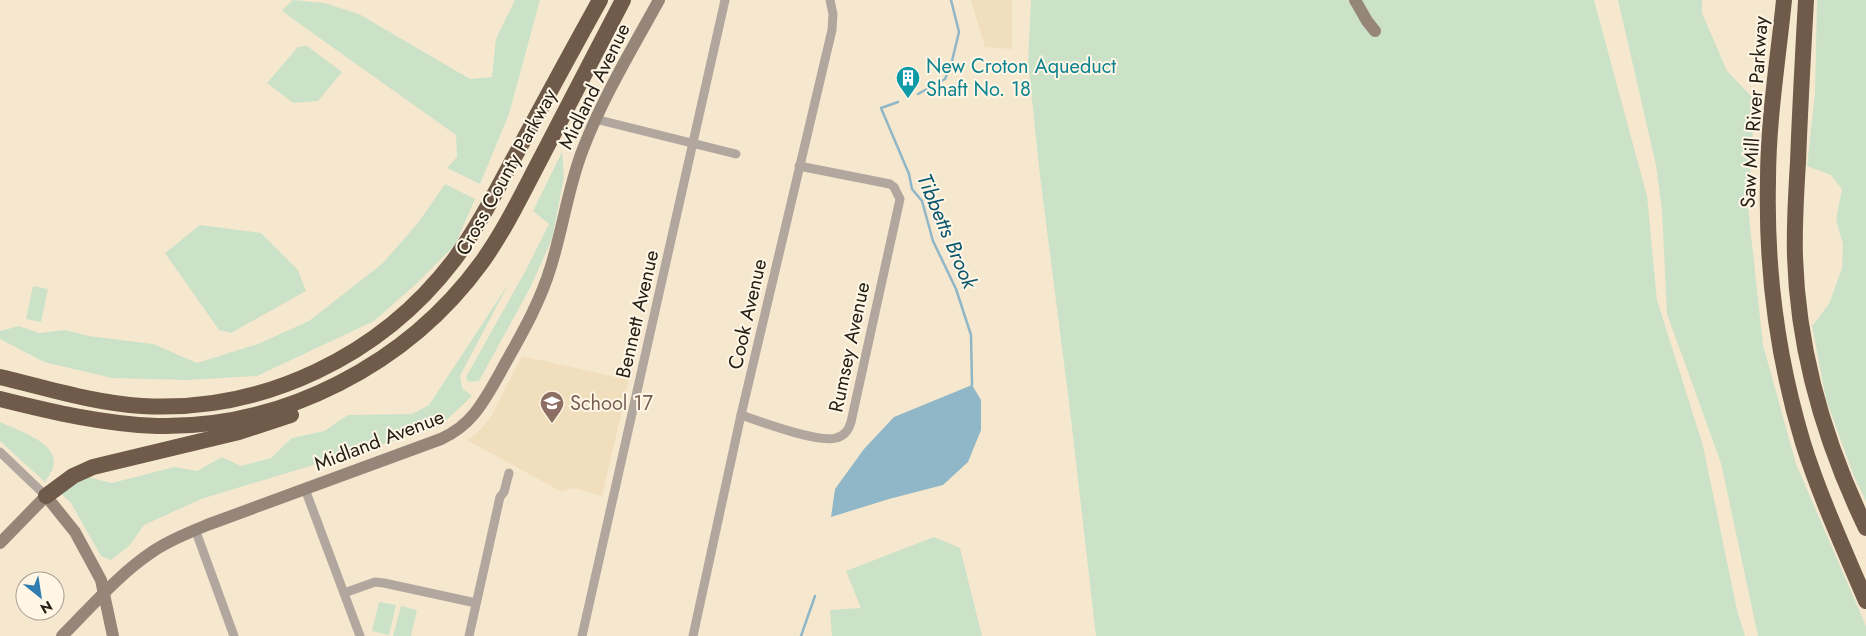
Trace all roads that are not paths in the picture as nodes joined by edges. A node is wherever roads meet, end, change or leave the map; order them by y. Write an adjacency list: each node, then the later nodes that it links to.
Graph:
1 (600, 0): 17 (highway, Cross County Parkway)
2 (624, 0): 15 (highway, Cross County Parkway)
3 (658, 0): 10 (street, Midland Avenue)
4 (725, 0): 11 (street, Bennett Avenue)
5 (830, 0): 13 (street, Cook Avenue)
6 (1355, 0): 9 (street)
7 (1806, 0): 25 (highway)
8 (1783, 4): 30 (highway, Saw Mill River Parkway)
9 (1375, 31)
10 (595, 119): 11 (street); 22 (street, Midland Avenue)
11 (693, 144): 12 (street); 38 (street, Bennett Avenue)
12 (736, 154)
13 (799, 166): 19 (street, Cook Avenue); 19 (street, Rumsey Avenue)
14 (0, 373): 17 (highway)
15 (355, 375): 18 (highway, Cross County Parkway); 24 (highway)
16 (0, 377): 17 (highway)
17 (26, 383)
18 (0, 399)
19 (741, 415): 39 (street, Cook Avenue)
20 (0, 452): 24 (street)
21 (509, 473): 23 (street)
22 (305, 489): 26 (street, Midland Avenue); 28 (street)
23 (504, 492): 31 (street); 37 (street)
24 (46, 496): 27 (street); 29 (street)
25 (1866, 528)
26 (195, 530): 29 (street, Midland Avenue); 34 (street)
27 (0, 543)
28 (344, 592): 31 (street); 35 (street)
29 (104, 595): 32 (street, Midland Avenue); 33 (street)
30 (1866, 601)
31 (476, 602): 36 (street)
32 (62, 636)
33 (113, 636)
34 (234, 636)
35 (360, 636)
36 (469, 636)
37 (474, 636)
38 (582, 636)
39 (693, 636)

